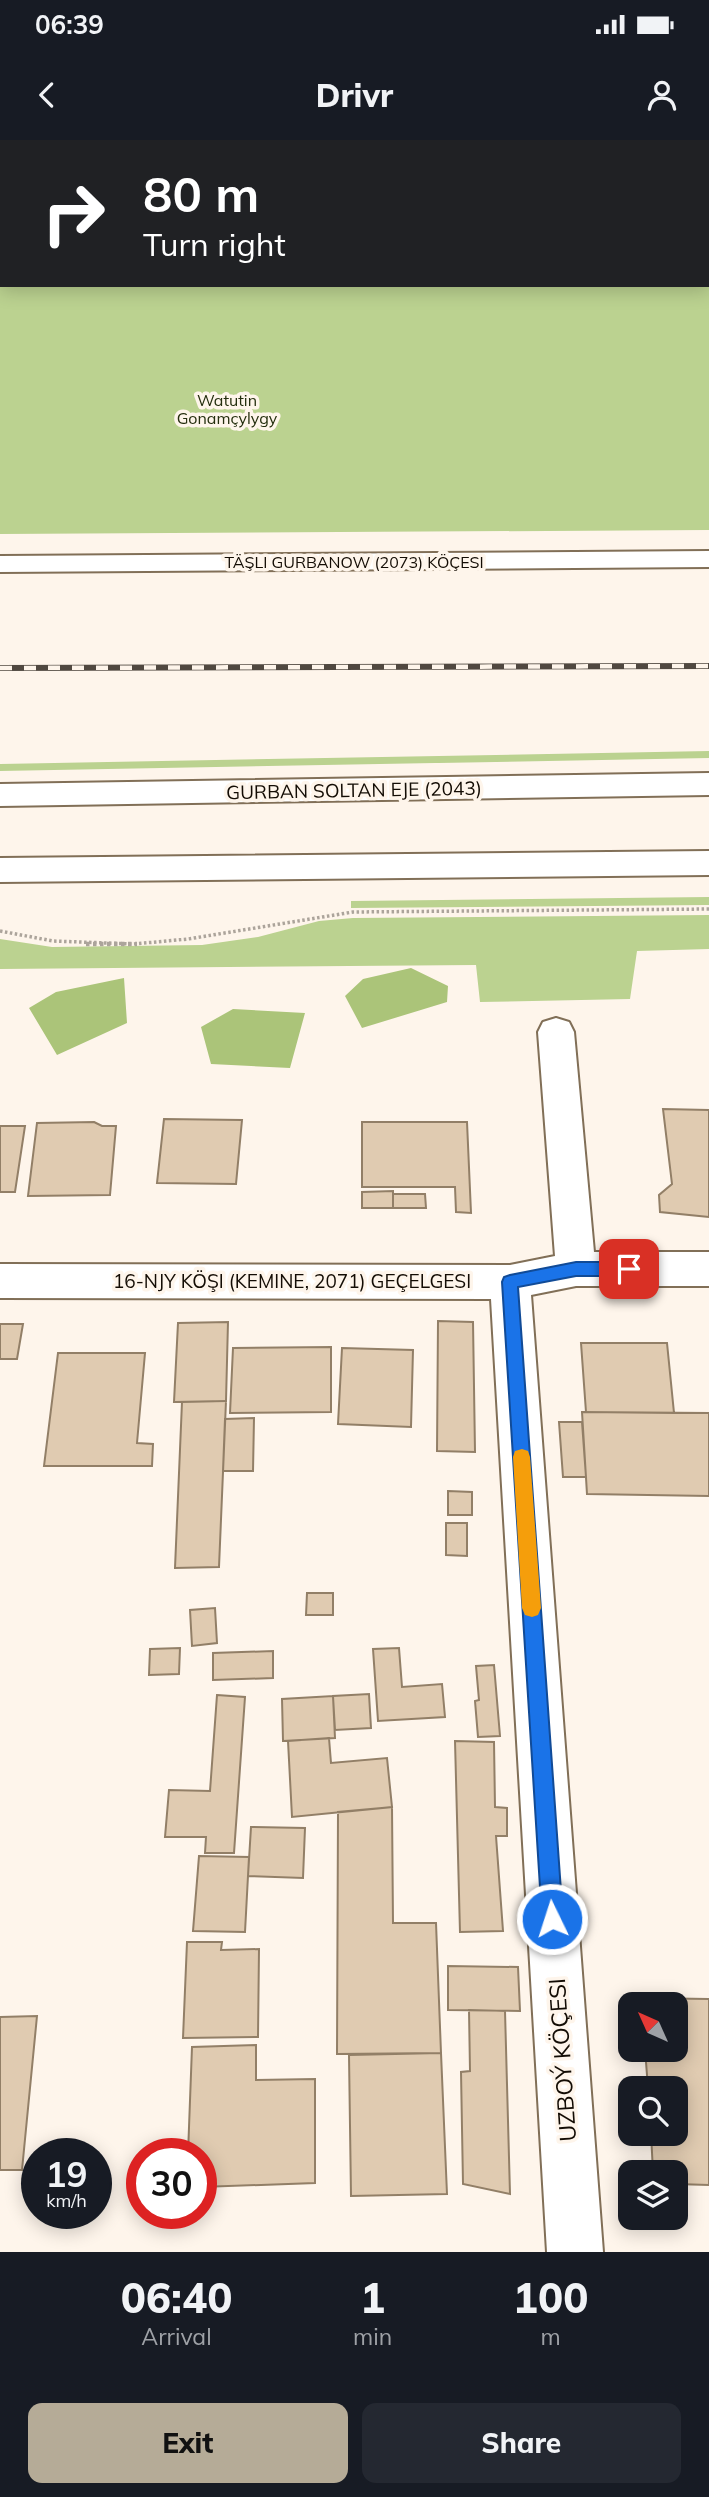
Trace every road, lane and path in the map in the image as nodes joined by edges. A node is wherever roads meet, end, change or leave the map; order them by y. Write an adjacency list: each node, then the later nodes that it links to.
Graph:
1 (709, 559): 2 (main road, TÄŞLI GURBANOW (2073) KÖÇESI)
2 (0, 564)
3 (709, 784): 4 (main road, GURBAN SOLTAN EJE (2043))
4 (0, 795)
5 (709, 863): 6 (main road)
6 (0, 870)
7 (709, 909): 8 (path)
8 (0, 931)
9 (556, 1032): 10 (main road)
10 (576, 1269): 11 (main road, 16-NJY KÖŞI (KEMINE, 2071) GEÇELGESI); 13 (main road, 16-NJY KÖŞI (KEMINE, 2071) GEÇELGESI)
11 (709, 1269)
12 (0, 1281): 13 (main road, 16-NJY KÖŞI (KEMINE, 2071) GEÇELGESI)
13 (510, 1282): 14 (main road, UZBOÝ KÖÇESI)
14 (575, 2252)

